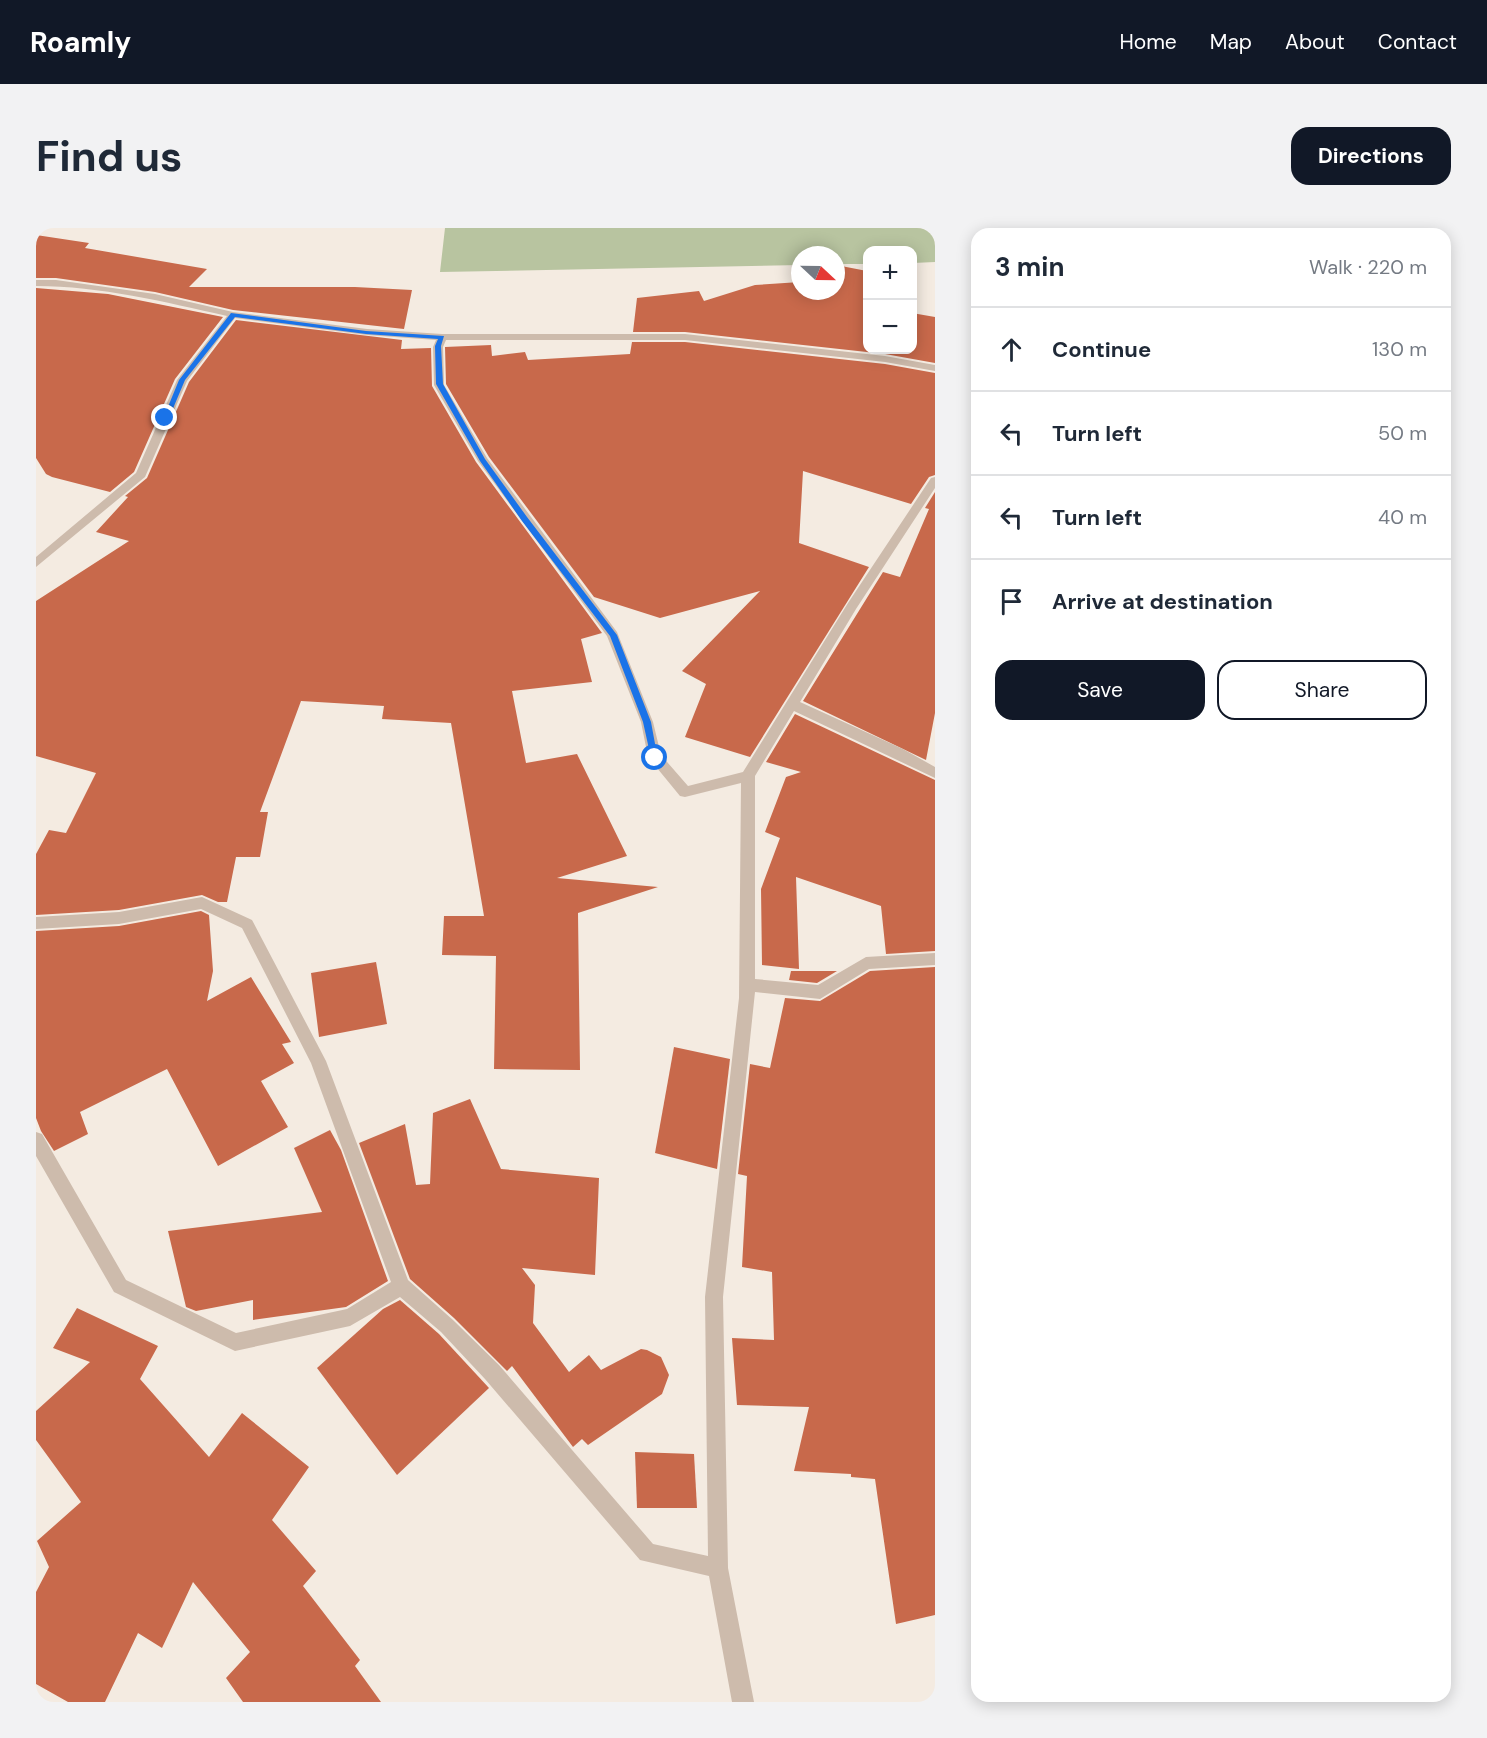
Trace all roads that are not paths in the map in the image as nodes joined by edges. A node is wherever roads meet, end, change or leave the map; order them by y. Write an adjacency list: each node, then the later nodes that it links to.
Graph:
1 (36, 283): 2 (street)
2 (56, 283): 3 (street); 4 (street)
3 (36, 296)
4 (233, 315): 5 (street); 8 (street)
5 (442, 337): 6 (street); 11 (street)
6 (935, 368)
7 (935, 480): 9 (street)
8 (36, 563)
9 (791, 704): 10 (street); 11 (street)
10 (935, 773)
11 (748, 776): 14 (street)
12 (36, 923): 16 (street)
13 (935, 959): 14 (street)
14 (747, 985): 17 (street)
15 (36, 1140): 16 (street)
16 (401, 1286): 17 (street)
17 (718, 1568): 18 (street)
18 (743, 1702)

